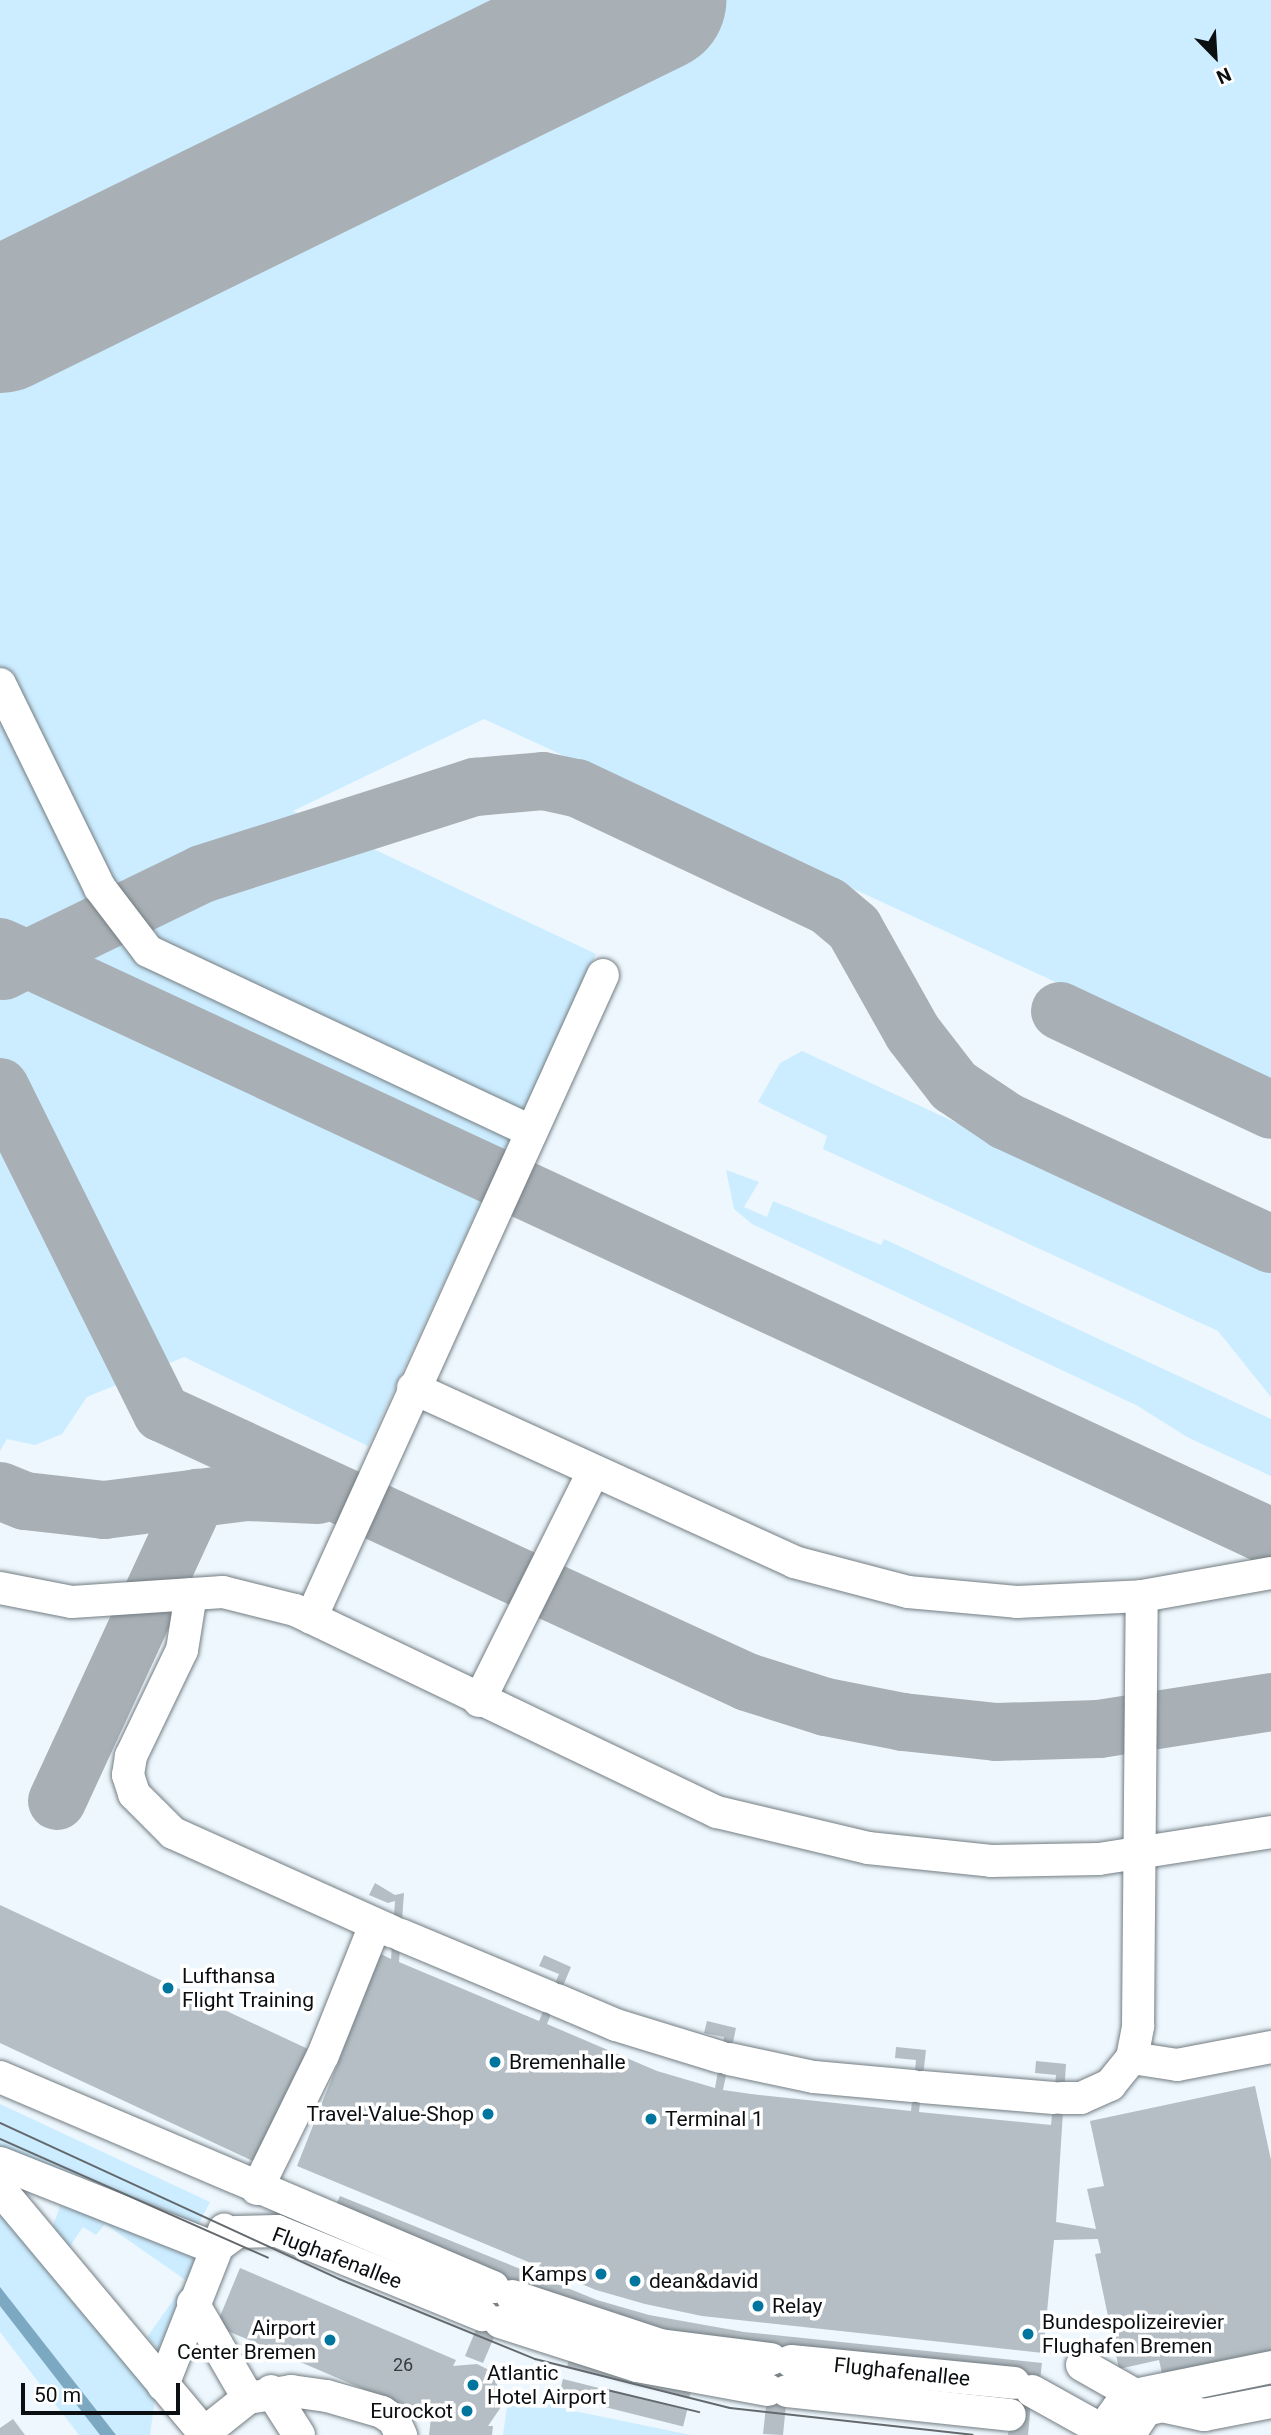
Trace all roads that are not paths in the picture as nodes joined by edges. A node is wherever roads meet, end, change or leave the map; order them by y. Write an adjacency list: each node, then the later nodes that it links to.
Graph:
1 (0, 684): 3 (street)
2 (603, 975): 3 (street)
3 (530, 1131): 4 (street)
4 (413, 1388): 5 (street); 10 (street)
5 (593, 1472): 9 (street); 11 (street)
6 (1271, 1573): 9 (street)
7 (0, 1588): 8 (street)
8 (191, 1594): 10 (street); 14 (street)
9 (1143, 1596): 13 (street)
10 (311, 1618): 11 (street)
11 (479, 1701): 13 (street)
12 (1271, 1832): 13 (street)
13 (1141, 1852): 16 (street)
14 (389, 1931): 16 (street); 21 (street)
15 (1271, 2047): 16 (street)
16 (1132, 2058)
17 (0, 2077): 21 (street)
18 (0, 2162): 20 (street)
19 (0, 2189): 24 (street)
20 (60, 2189): 23 (street); 24 (street)
21 (257, 2189): 22 (street)
22 (286, 2202): 23 (street, Flughafenallee); 26 (street, Flughafenallee)
23 (215, 2248): 25 (street); 26 (street, Flughafenallee)
24 (50, 2251): 30 (street)
25 (193, 2303): 30 (street); 31 (street)
26 (505, 2308): 29 (street, Flughafenallee); 29 (street, Flughafenallee)
27 (1082, 2365): 32 (street)
28 (1271, 2367): 32 (street)
29 (776, 2378): 33 (street, Flughafenallee); 33 (street, Flughafenallee)
30 (163, 2385): 36 (street)
31 (260, 2395): 36 (street); 37 (street); 38 (street)
32 (1135, 2395): 35 (street)
33 (1021, 2402): 35 (street, Flughafenallee)
34 (1271, 2402): 35 (street)
35 (1111, 2432)
36 (205, 2434)
37 (299, 2435)
38 (401, 2435)

